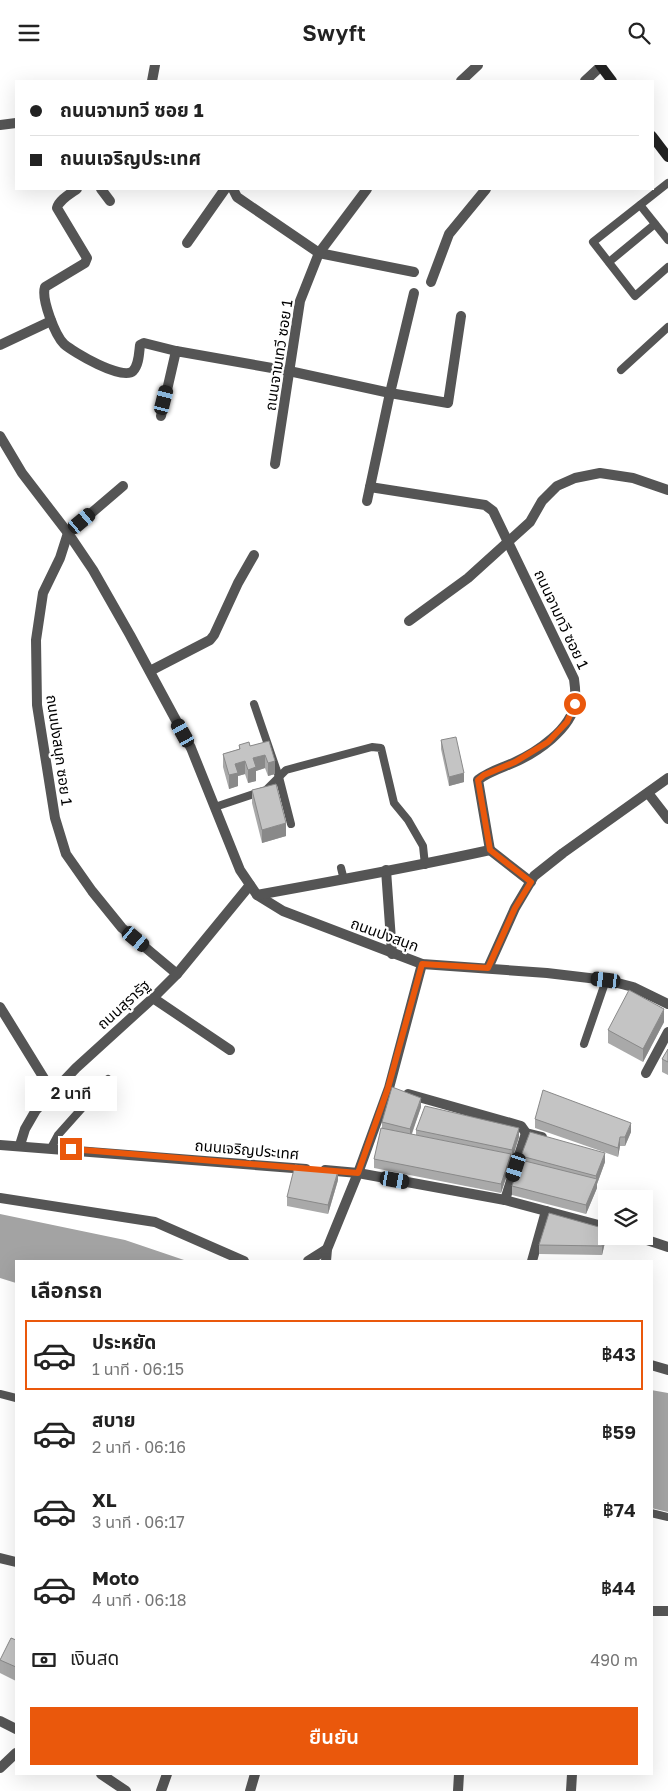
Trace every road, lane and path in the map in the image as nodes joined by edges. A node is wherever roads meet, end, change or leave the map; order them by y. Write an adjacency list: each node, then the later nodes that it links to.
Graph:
1 (155, 65): 4 (street)
2 (478, 65): 5 (street)
3 (600, 66): 6 (street); 7 (main road)
4 (152, 80)
5 (462, 80)
6 (586, 80)
7 (611, 80)
8 (15, 123): 9 (street)
9 (0, 125)
10 (654, 139): 11 (main road)
11 (668, 157)
12 (668, 183): 20 (lane)
13 (76, 190): 31 (street)
14 (102, 190): 19 (street)
15 (225, 190): 23 (street)
16 (233, 190): 24 (street)
17 (366, 190): 24 (street, ถนนจามเทวี ซอย 1)
18 (485, 190): 28 (street)
19 (110, 201)
20 (640, 205): 21 (lane); 25 (lane)
21 (655, 223): 22 (lane); 25 (lane)
22 (668, 240)
23 (187, 243)
24 (319, 253): 27 (street); 36 (street, ถนนจามเทวี ซอย 1)
25 (609, 262): 26 (lane)
26 (668, 267)
27 (414, 272)
28 (431, 282)
29 (414, 293): 37 (street)
30 (461, 316): 37 (street)
31 (51, 321): 33 (street); 34 (street)
32 (668, 327): 35 (lane)
33 (0, 345)
34 (176, 351): 36 (street); 38 (street)
35 (621, 370)
36 (289, 371): 37 (street); 40 (street, ถนนจามเทวี ซอย 1)
37 (390, 393): 42 (street)
38 (161, 416)
39 (0, 436): 45 (street, ถนนปงสนุก)
40 (275, 464)
41 (124, 486): 45 (street)
42 (370, 487): 44 (street); 46 (street, ถนนจามทวี ซอย 1)
43 (668, 490): 46 (street)
44 (367, 501)
45 (68, 533): 49 (street, ถนนปงสนุก); 68 (street, ถนนปงสนุก ซอย 1)
46 (509, 541): 48 (street); 57 (street, ถนนจามทวี ซอย 1)
47 (254, 555): 49 (street)
48 (409, 621)
49 (150, 671): 54 (street, ถนนปงสนุก)
50 (254, 704): 51 (lane)
51 (279, 777): 54 (lane); 56 (lane); 58 (lane)
52 (668, 778): 53 (street)
53 (648, 793): 55 (street); 62 (street)
54 (215, 807): 63 (street, ถนนปงสนุก)
55 (668, 819)
56 (291, 824)
57 (490, 850): 58 (street); 62 (street)
58 (425, 865): 60 (street)
59 (341, 868): 61 (lane)
60 (386, 870): 61 (street); 65 (street)
61 (344, 880): 64 (street)
62 (531, 882): 67 (street)
63 (250, 885): 64 (street, ถนนปงสนุก); 68 (street, ถนนสุรารัฐ)
64 (257, 895): 65 (street, ถนนปงสนุก)
65 (392, 954): 66 (street, ถนนปงสนุก)
66 (422, 964): 67 (street, ถนนปงสนุก); 78 (street)
67 (488, 968): 69 (street, ถนนปงสนุก)
68 (177, 974): 70 (street, ถนนสุรารัฐ)
69 (606, 980): 71 (street, ถนนปงสนุก); 74 (lane)
70 (153, 998): 75 (street); 79 (street, ถนนสุรารัฐ)
71 (668, 1004)
72 (0, 1009): 79 (street)
73 (668, 1032): 76 (street)
74 (584, 1044)
75 (230, 1050)
76 (646, 1073)
77 (108, 1079): 84 (lane)
78 (388, 1088): 80 (street); 85 (street)
79 (53, 1093): 83 (street, ถนนสุรารัฐ)
80 (526, 1133): 81 (street); 87 (street)
81 (554, 1141)
82 (0, 1145): 83 (street, ถนนเจริญประเทศ)
83 (20, 1145): 84 (street, ถนนเจริญประเทศ)
84 (52, 1148): 85 (street, ถนนเจริญประเทศ)
85 (358, 1173): 87 (street, ถนนเจริญประเทศ); 92 (street)
86 (0, 1199): 93 (street)
87 (505, 1200): 88 (street, ถนนเจริญประเทศ)
88 (546, 1211): 89 (street, ถนนเจริญประเทศ); 96 (street)
89 (598, 1225)
90 (653, 1242): 91 (street)
91 (668, 1247)
92 (327, 1249): 94 (street); 95 (street)
93 (242, 1260)
94 (310, 1260)
95 (327, 1260)
96 (532, 1260)
97 (653, 1366): 98 (street)
98 (668, 1370)
99 (0, 1394): 100 (lane)
100 (15, 1398)
101 (653, 1513): 102 (lane)
102 (668, 1517)
103 (0, 1558): 104 (street)
104 (15, 1562)
105 (653, 1611): 106 (street)
106 (668, 1611)
107 (0, 1721): 108 (street)
108 (15, 1728)
109 (15, 1754): 110 (street)
110 (0, 1768)
111 (102, 1775): 116 (street)
112 (167, 1775): 117 (street)
113 (255, 1775): 118 (street)
114 (458, 1775): 119 (street)
115 (572, 1775): 120 (street)
116 (126, 1791)
117 (161, 1791)
118 (250, 1791)
119 (458, 1791)
120 (571, 1791)

